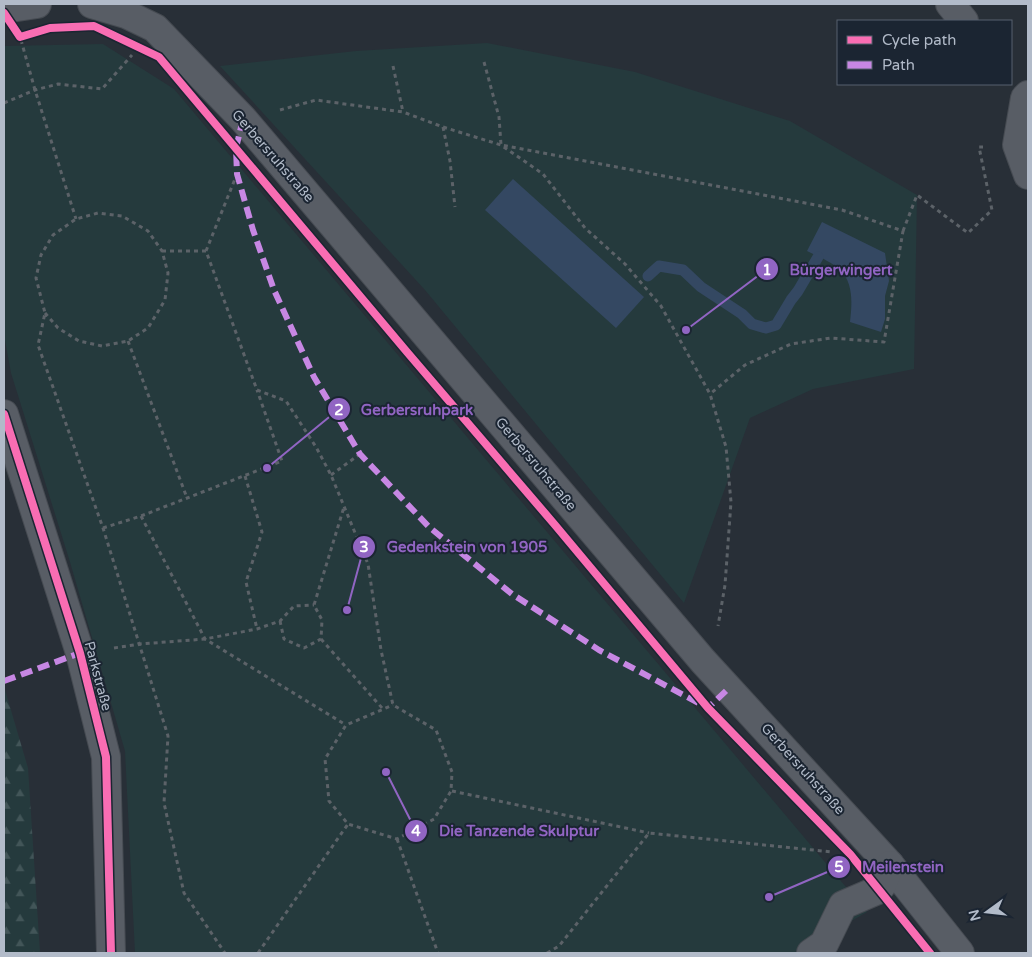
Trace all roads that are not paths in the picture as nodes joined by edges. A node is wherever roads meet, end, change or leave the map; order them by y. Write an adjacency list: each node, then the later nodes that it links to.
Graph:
1 (36, 4): 4 (street)
2 (92, 4): 9 (street, Gerbersruhstraße)
3 (950, 4): 5 (street)
4 (4, 9)
5 (963, 20)
6 (1021, 91): 7 (street)
7 (1028, 175)
8 (4, 414): 10 (street, Parkstraße)
9 (890, 864): 11 (street); 12 (street, Gerbersruhstraße)
10 (111, 953)
11 (811, 953)
12 (960, 953)

